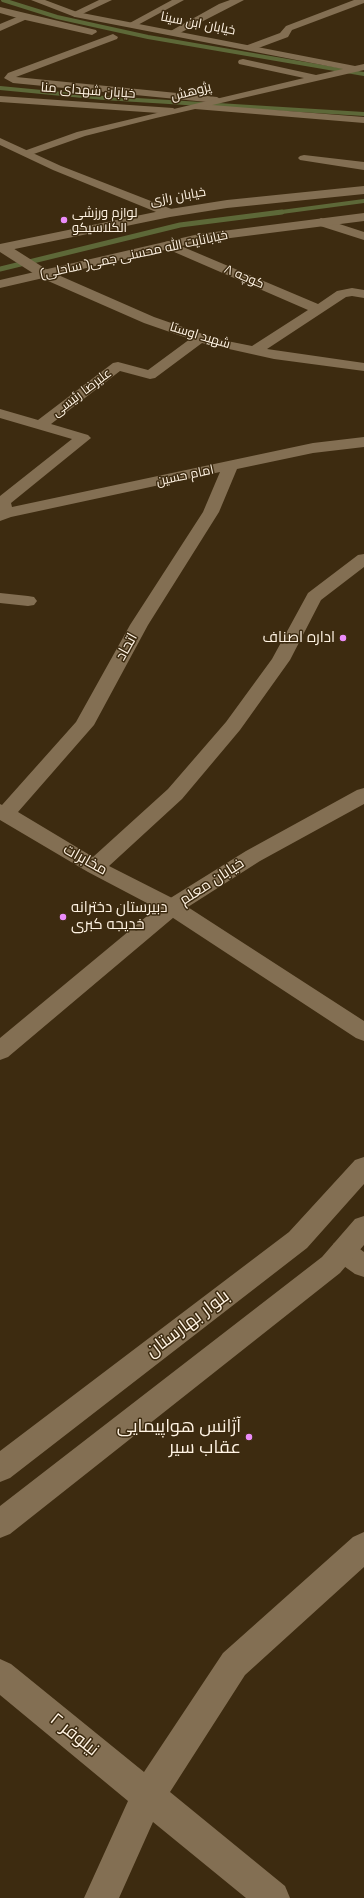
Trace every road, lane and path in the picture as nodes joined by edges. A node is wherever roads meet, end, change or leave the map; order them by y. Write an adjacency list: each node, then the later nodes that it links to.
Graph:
1 (36, 0): 7 (street, خیابان ابن سینا)
2 (107, 0): 7 (street)
3 (179, 0): 9 (street)
4 (239, 0): 11 (street)
5 (362, 0): 14 (street)
6 (0, 10): 8 (street)
7 (75, 14): 9 (street, خیابان ابن سینا)
8 (24, 17): 10 (street); 12 (street)
9 (131, 25): 11 (street, خیابان ابن سینا)
10 (0, 28)
11 (172, 33): 14 (street, خیابان ابن سینا)
12 (113, 37): 13 (street); 20 (street)
13 (127, 40)
14 (249, 48): 16 (street, خیابان ابن سینا)
15 (229, 59): 18 (street, خیابان ابن سینا)
16 (360, 72): 17 (street, خیابان ابن سینا)
17 (337, 73): 18 (street, پژوهش)
18 (320, 77): 20 (street, پژوهش)
19 (0, 99): 22 (street, خیابان شهدای منا)
20 (215, 100): 21 (street, پژوهش)
21 (195, 106): 22 (street, پژوهش); 23 (street)
22 (174, 111): 25 (street, پژوهش)
23 (364, 120)
24 (0, 141): 25 (street)
25 (28, 153): 29 (street)
26 (304, 158): 27 (street)
27 (364, 166)
28 (364, 190): 29 (street, خیابان رازی)
29 (170, 213): 34 (street, خیابان رازی)
30 (364, 217): 31 (street, خیابانآیت الله محسنی جمی( ساحلی))
31 (321, 222): 32 (street); 33 (street, خیابانآیت الله محسنی جمی( ساحلی))
32 (364, 236)
33 (169, 245): 35 (street, خیابانآیت الله محسنی جمی( ساحلی)); 38 (street, کوچه ۸)
34 (1, 248): 35 (street, شهید اوستا)
35 (44, 274): 36 (street, خیابانآیت الله محسنی جمی( ساحلی)); 39 (street, شهید اوستا)
36 (0, 284)
37 (364, 294): 38 (street)
38 (320, 310): 40 (street)
39 (200, 338): 40 (street, شهید اوستا); 43 (street, علیرضا رئیسی)
40 (255, 351): 41 (street, شهید اوستا)
41 (364, 367)
42 (0, 413): 43 (street, علیرضا رئیسی)
43 (40, 425): 46 (street)
44 (364, 442): 45 (street, امام حسین)
45 (230, 467): 46 (street, امام حسین); 51 (street, اتحاد)
46 (2, 513)
47 (364, 559): 52 (street)
48 (0, 598): 49 (street)
49 (28, 602)
50 (364, 795): 53 (street, خیابان معلم)
51 (3, 813): 52 (street, مخابرات)
52 (95, 867): 53 (street, مخابرات)
53 (172, 907): 54 (street, مخابرات); 55 (street, خیابان معلم)
54 (364, 1032)
55 (0, 1051)
56 (364, 1167): 59 (street, بلوار بهارستان)
57 (364, 1227): 58 (street)
58 (353, 1259): 60 (street)
59 (0, 1468)
60 (0, 1524)
61 (364, 1547): 63 (street)
62 (0, 1674): 63 (street, نیلوفر ۲)
63 (148, 1796): 64 (street); 65 (street, نیلوفر ۲)
64 (101, 1898)
65 (273, 1898)

